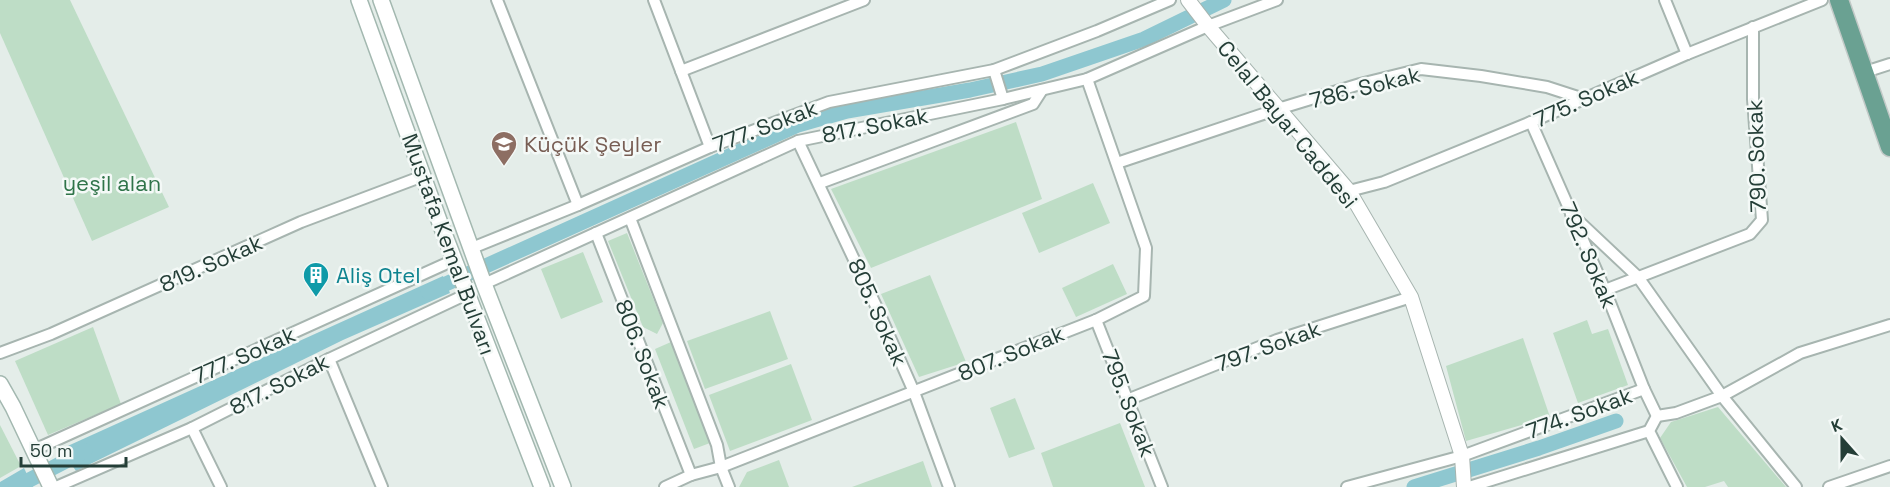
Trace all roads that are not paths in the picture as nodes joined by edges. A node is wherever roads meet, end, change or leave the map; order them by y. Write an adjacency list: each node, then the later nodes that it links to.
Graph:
1 (359, 0): 29 (main road, Mustafa Kemal Bulvarı)
2 (381, 0): 36 (main road, Mustafa Kemal Bulvarı)
3 (497, 0): 32 (street)
4 (654, 0): 17 (street)
5 (864, 0): 17 (street)
6 (1170, 0): 16 (street, 777. Sokak)
7 (1188, 0): 12 (street, Celal Bayar Caddesi)
8 (1277, 0): 12 (street, 817. Sokak)
9 (1665, 0): 14 (street)
10 (1822, 0): 13 (street, 775. Sokak)
11 (1839, 0): 18 (main road)
12 (1208, 26): 19 (street, 817. Sokak); 23 (street, Celal Bayar Caddesi)
13 (1753, 27): 14 (street, 775. Sokak); 38 (street, 790. Sokak)
14 (1687, 54): 22 (street, 775. Sokak)
15 (1890, 64): 18 (street)
16 (994, 70): 21 (street); 26 (street, 777. Sokak)
17 (681, 71): 26 (street)
18 (1865, 72): 27 (main road)
19 (1087, 79): 20 (street, 817. Sokak); 28 (street, 807. Sokak)
20 (1042, 90): 21 (street, 817. Sokak); 30 (street)
21 (1003, 99): 25 (street, 817. Sokak)
22 (1584, 99): 23 (street, 786. Sokak); 24 (street, 775. Sokak)
23 (1278, 109): 28 (street, 786. Sokak); 31 (street, Celal Bayar Caddesi)
24 (1531, 122): 31 (street, 775. Sokak); 33 (street, 792. Sokak)
25 (798, 141): 30 (street, 805. Sokak); 34 (street, 817. Sokak)
26 (710, 147): 32 (street, 777. Sokak)
27 (1890, 147)
28 (1117, 163): 43 (street, 807. Sokak)
29 (423, 176): 37 (main road, Mustafa Kemal Bulvarı); 45 (street, 819. Sokak)
30 (820, 183): 49 (street, 805. Sokak)
31 (1349, 191): 42 (street, Celal Bayar Caddesi)
32 (578, 204): 36 (street, 777. Sokak)
33 (1571, 214): 38 (street); 40 (street, 792. Sokak)
34 (630, 218): 35 (street, 817. Sokak); 58 (street)
35 (596, 233): 39 (street, 817. Sokak); 59 (street, 806. Sokak)
36 (472, 248): 39 (main road, Mustafa Kemal Bulvarı)
37 (454, 260): 41 (main road, Mustafa Kemal Bulvarı); 55 (street, 777. Sokak)
38 (1638, 277): 40 (street, 790. Sokak); 50 (street)
39 (484, 284): 65 (main road, Mustafa Kemal Bulvarı)
40 (1605, 290): 48 (street, 792. Sokak)
41 (467, 294): 46 (street, 817. Sokak); 64 (main road, Mustafa Kemal Bulvarı)
42 (1411, 297): 51 (street, 797. Sokak); 56 (street, Celal Bayar Caddesi)
43 (1096, 320): 49 (street, 807. Sokak); 51 (street, 795. Sokak)
44 (1890, 325): 50 (street, 774. Sokak)
45 (0, 353)
46 (328, 359): 53 (street, 817. Sokak); 63 (street)
47 (0, 384): 55 (main road)
48 (1644, 389): 52 (street, 774. Sokak); 56 (street, 774. Sokak)
49 (914, 392): 58 (street, 807. Sokak); 68 (street, 805. Sokak)
50 (1722, 396): 52 (street, 774. Sokak); 74 (street)
51 (1127, 400): 69 (street, 795. Sokak)
52 (1657, 416): 54 (street)
53 (192, 428): 61 (street, 817. Sokak); 62 (street)
54 (1649, 431): 72 (street); 73 (street)
55 (34, 450): 60 (main road)
56 (1462, 456): 70 (street, 774. Sokak); 71 (street, Celal Bayar Caddesi)
57 (1890, 466): 75 (street)
58 (721, 467): 59 (street, 807. Sokak); 67 (street)
59 (691, 475): 66 (street, 807. Sokak)
60 (51, 487)
61 (56, 487)
62 (221, 487)
63 (382, 487)
64 (542, 487)
65 (563, 487)
66 (665, 487)
67 (729, 487)
68 (950, 487)
69 (1162, 487)
70 (1347, 487)
71 (1464, 487)
72 (1469, 487)
73 (1677, 487)
74 (1796, 487)
75 (1829, 487)

